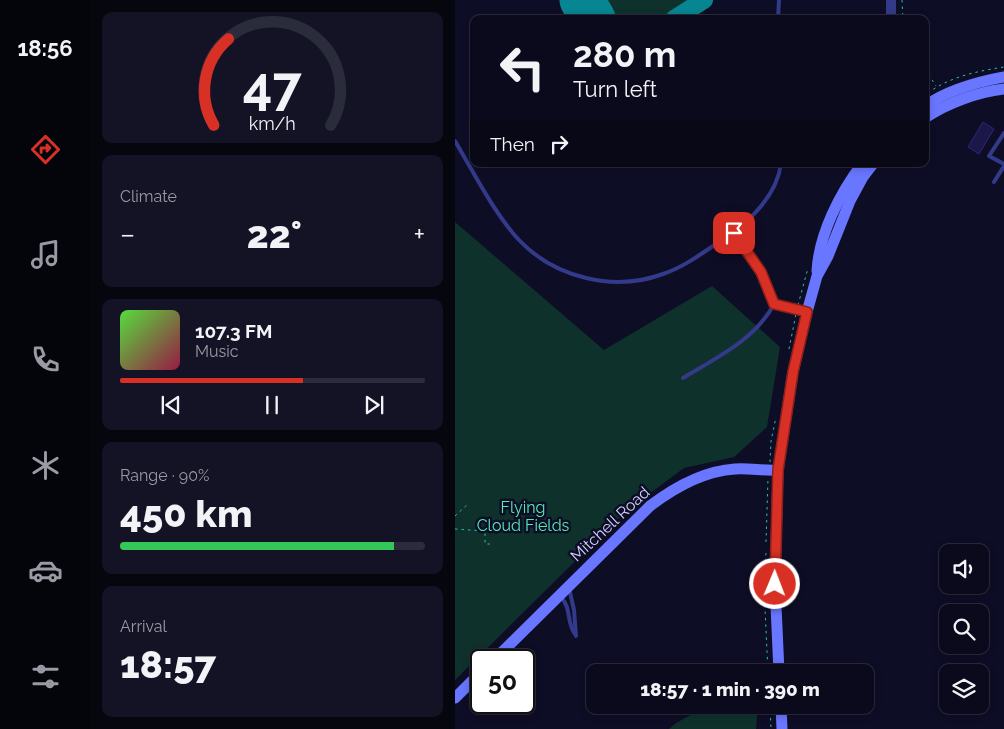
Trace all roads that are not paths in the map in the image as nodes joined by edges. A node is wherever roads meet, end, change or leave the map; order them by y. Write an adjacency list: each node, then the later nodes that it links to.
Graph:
1 (779, 0): 3 (lane)
2 (891, 0): 4 (street)
3 (777, 15)
4 (891, 15)
5 (1004, 77): 7 (main road)
6 (1004, 89): 7 (main road)
7 (929, 104)
8 (1004, 133): 11 (lane)
9 (455, 141): 10 (lane)
10 (470, 165)
11 (1004, 165): 16 (lane)
12 (471, 167): 17 (lane)
13 (780, 167): 17 (lane)
14 (860, 167): 18 (main road)
15 (871, 167): 18 (main road)
16 (994, 182)
17 (734, 233): 19 (lane)
18 (817, 276): 20 (main road)
19 (774, 304): 20 (lane); 21 (lane)
20 (807, 312): 22 (main road)
21 (683, 378)
22 (778, 470): 23 (main road, Mitchell Road); 26 (main road)
23 (569, 586): 24 (main road, Mitchell Road); 24 (lane)
24 (559, 596): 25 (main road, Mitchell Road)
25 (505, 649)
26 (779, 664)
27 (470, 683): 28 (main road)
28 (455, 698)
29 (782, 714): 30 (main road)
30 (783, 729)

